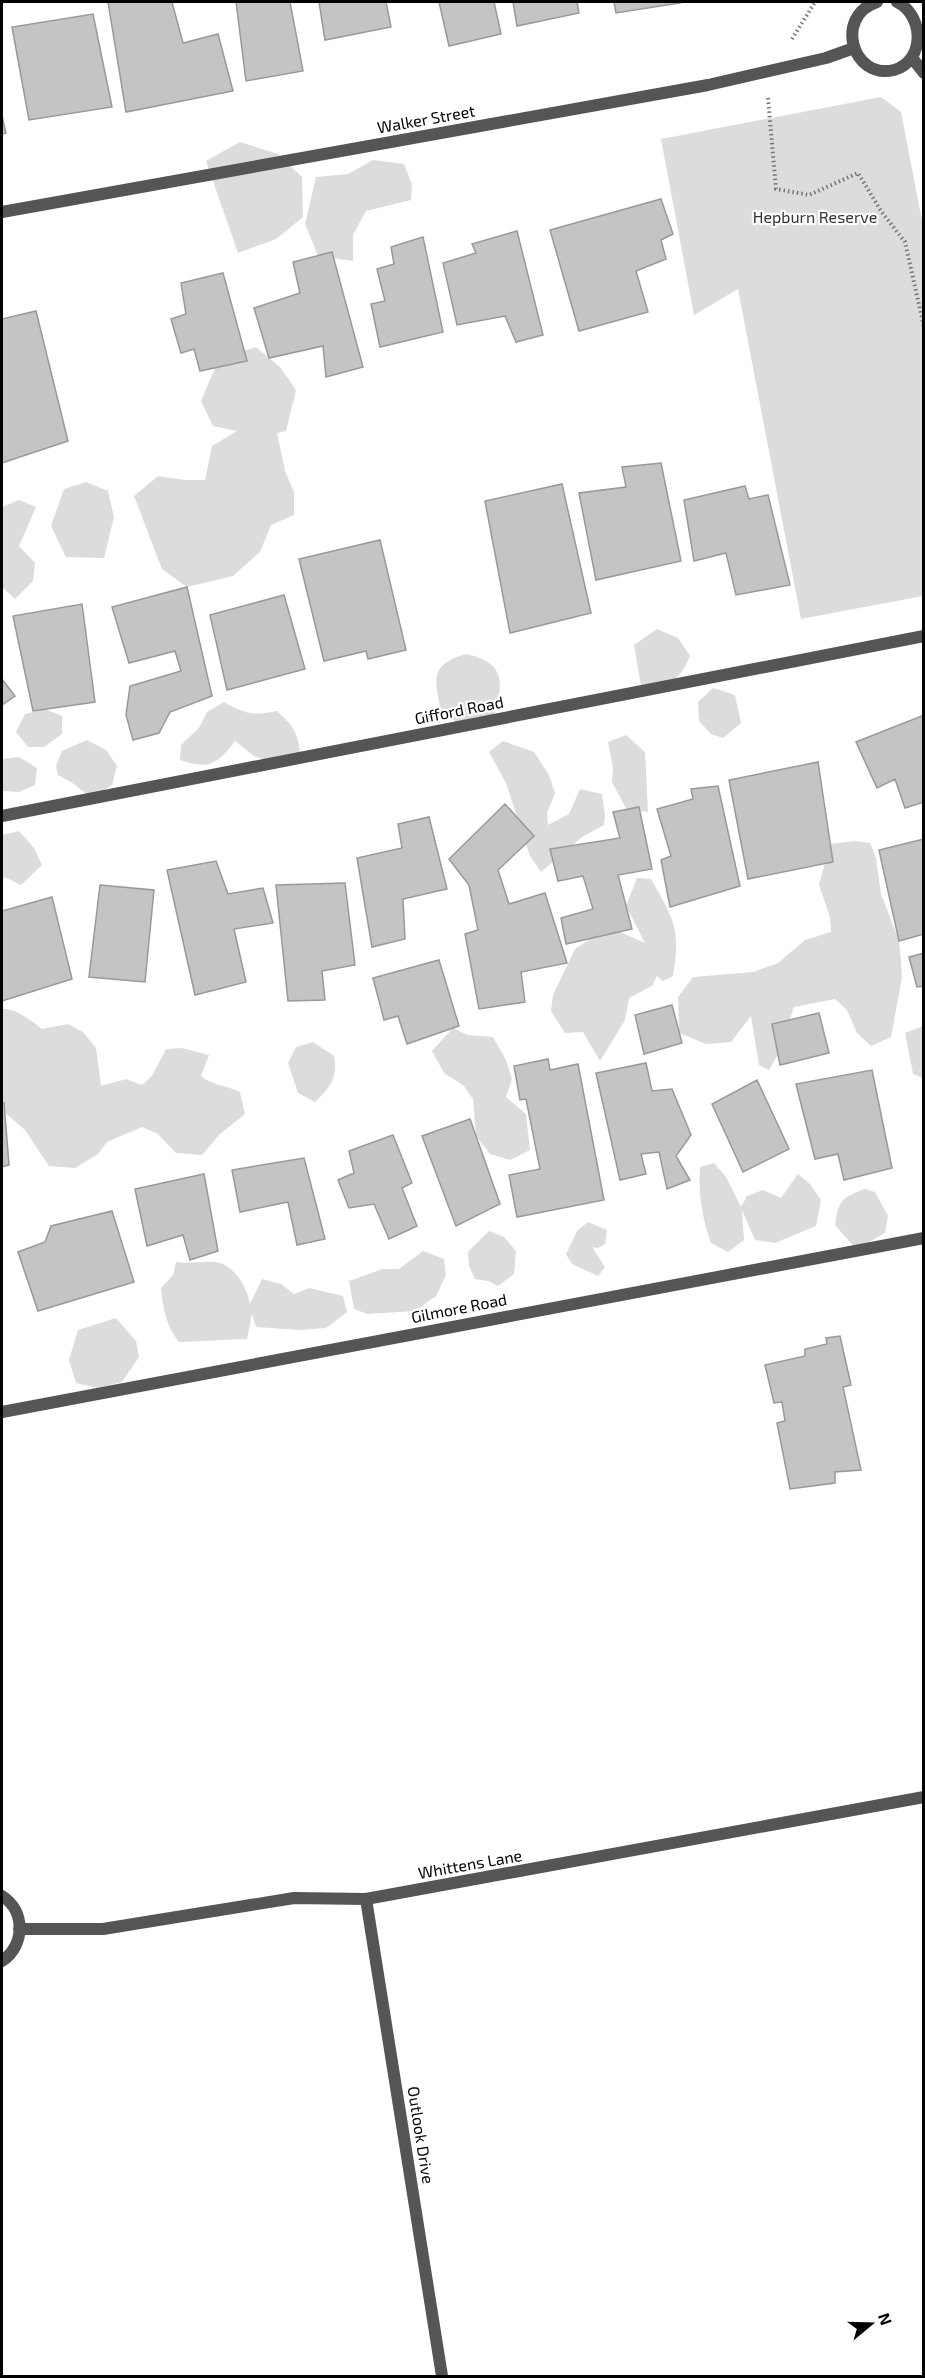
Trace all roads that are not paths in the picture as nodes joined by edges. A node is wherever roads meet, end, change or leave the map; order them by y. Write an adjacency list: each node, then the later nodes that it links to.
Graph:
1 (877, 2): 3 (street)
2 (897, 2): 4 (street)
3 (854, 48): 4 (street); 6 (street, Walker Street)
4 (913, 60): 5 (street)
5 (924, 73)
6 (2, 212)
7 (924, 636): 8 (street, Gifford Road)
8 (2, 816)
9 (924, 1238): 10 (street, Gilmore Road)
10 (2, 1412)
11 (924, 1797): 13 (street, Whittens Lane)
12 (2, 1896): 14 (street)
13 (366, 1899): 14 (street, Whittens Lane); 16 (street, Outlook Drive)
14 (20, 1929): 15 (street)
15 (2, 1961)
16 (442, 2376)

